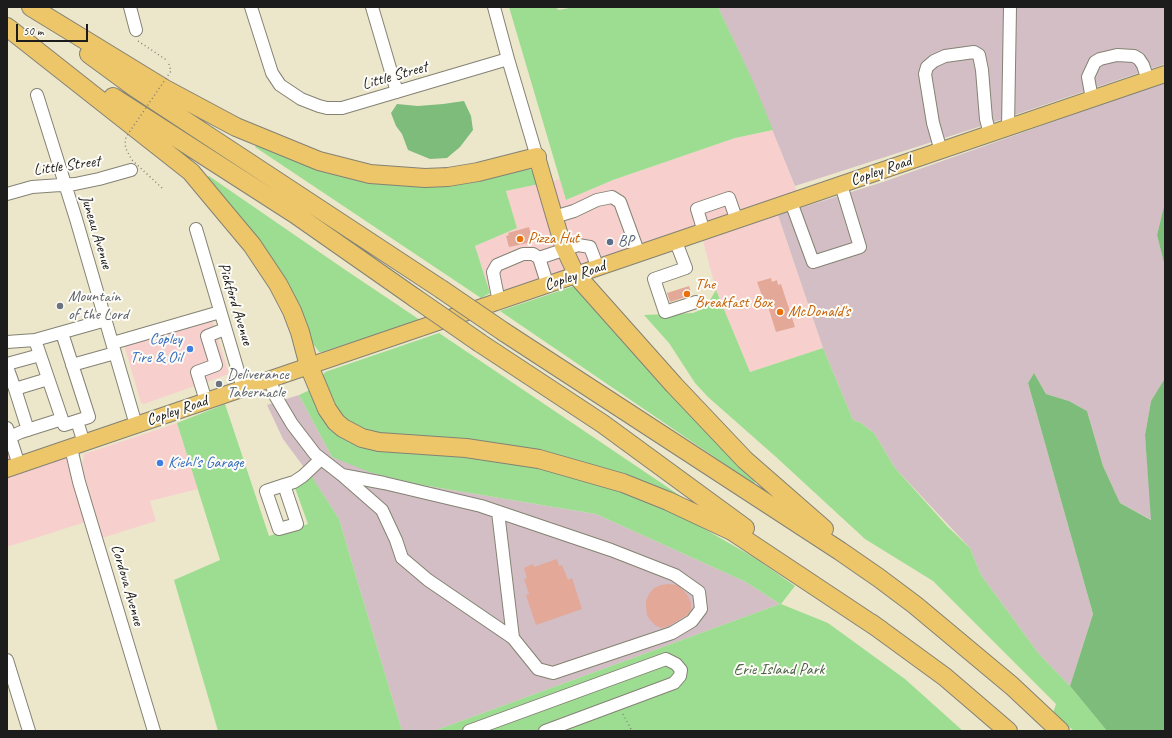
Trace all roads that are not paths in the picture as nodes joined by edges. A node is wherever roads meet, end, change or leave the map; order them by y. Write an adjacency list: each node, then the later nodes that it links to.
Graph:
1 (24, 7): 66 (highway, bridge)
2 (31, 7): 20 (highway)
3 (130, 7): 9 (street)
4 (251, 7): 14 (street, Little Street)
5 (372, 7): 14 (street)
6 (494, 7): 11 (street)
7 (1010, 7): 17 (street)
8 (7, 27): 10 (highway)
9 (137, 35)
10 (27, 42): 49 (highway); 67 (highway, bridge)
11 (508, 59): 14 (street, Little Street); 20 (street)
12 (1165, 74): 13 (main road, Copley Road)
13 (1148, 80): 16 (main road, Copley Road); 16 (street)
14 (397, 92)
15 (37, 95): 22 (street, Juneau Avenue)
16 (1092, 99): 17 (main road, Copley Road)
17 (1008, 128): 18 (main road, Copley Road)
18 (990, 134): 19 (main road, Copley Road); 19 (street)
19 (941, 151): 23 (main road, Copley Road)
20 (537, 157): 26 (main road)
21 (131, 170): 22 (street, Little Street)
22 (64, 184): 24 (street, Little Street); 40 (street, Juneau Avenue)
23 (841, 185): 25 (main road, Copley Road); 25 (street)
24 (7, 194)
25 (791, 202): 27 (main road, Copley Road)
26 (554, 217): 31 (main road); 32 (street)
27 (737, 221): 29 (main road, Copley Road); 29 (street)
28 (196, 229): 39 (street, Pickford Avenue)
29 (704, 232): 30 (main road, Copley Road)
30 (676, 242): 32 (main road, Copley Road); 38 (street)
31 (564, 249): 33 (street); 34 (street); 35 (main road)
32 (639, 254): 34 (main road, Copley Road)
33 (539, 258): 36 (street); 37 (street)
34 (598, 268): 35 (main road, Copley Road)
35 (577, 276): 36 (main road, Copley Road); 66 (highway)
36 (548, 286): 37 (main road, Copley Road)
37 (499, 302): 49 (main road, Copley Road)
38 (696, 302)
39 (220, 312): 41 (street, Pickford Avenue); 45 (street)
40 (106, 320): 42 (street); 45 (street, Juneau Avenue)
41 (225, 329): 52 (street, Pickford Avenue); 54 (street)
42 (62, 333): 43 (street); 47 (street)
43 (35, 340): 44 (street); 46 (street)
44 (7, 342)
45 (114, 348): 47 (street); 57 (street, Juneau Avenue)
46 (40, 355): 48 (street); 50 (street)
47 (72, 365): 56 (street)
48 (7, 366): 53 (street)
49 (309, 366): 51 (main road, Copley Road); 67 (highway)
50 (48, 379): 53 (street); 55 (street)
51 (270, 380): 52 (main road, Copley Road); 61 (street)
52 (243, 388): 54 (main road, Copley Road)
53 (15, 389): 58 (street)
54 (206, 401): 57 (main road, Copley Road)
55 (62, 419): 56 (street); 58 (street)
56 (76, 421): 60 (street, Cordova Avenue)
57 (136, 426): 60 (main road, Copley Road)
58 (28, 430): 59 (street)
59 (8, 432): 62 (street)
60 (77, 446): 62 (main road, Copley Road); 71 (street, Cordova Avenue)
61 (321, 459): 63 (street); 64 (street)
62 (13, 467)
63 (342, 475): 65 (street); 68 (street)
64 (284, 485)
65 (498, 512): 68 (street); 68 (street)
66 (879, 578): 75 (highway)
67 (881, 630): 74 (highway)
68 (513, 638)
69 (7, 660): 70 (street)
70 (29, 731)
71 (154, 731)
72 (469, 731): 73 (street)
73 (545, 731)
74 (1008, 731)
75 (1060, 731)

